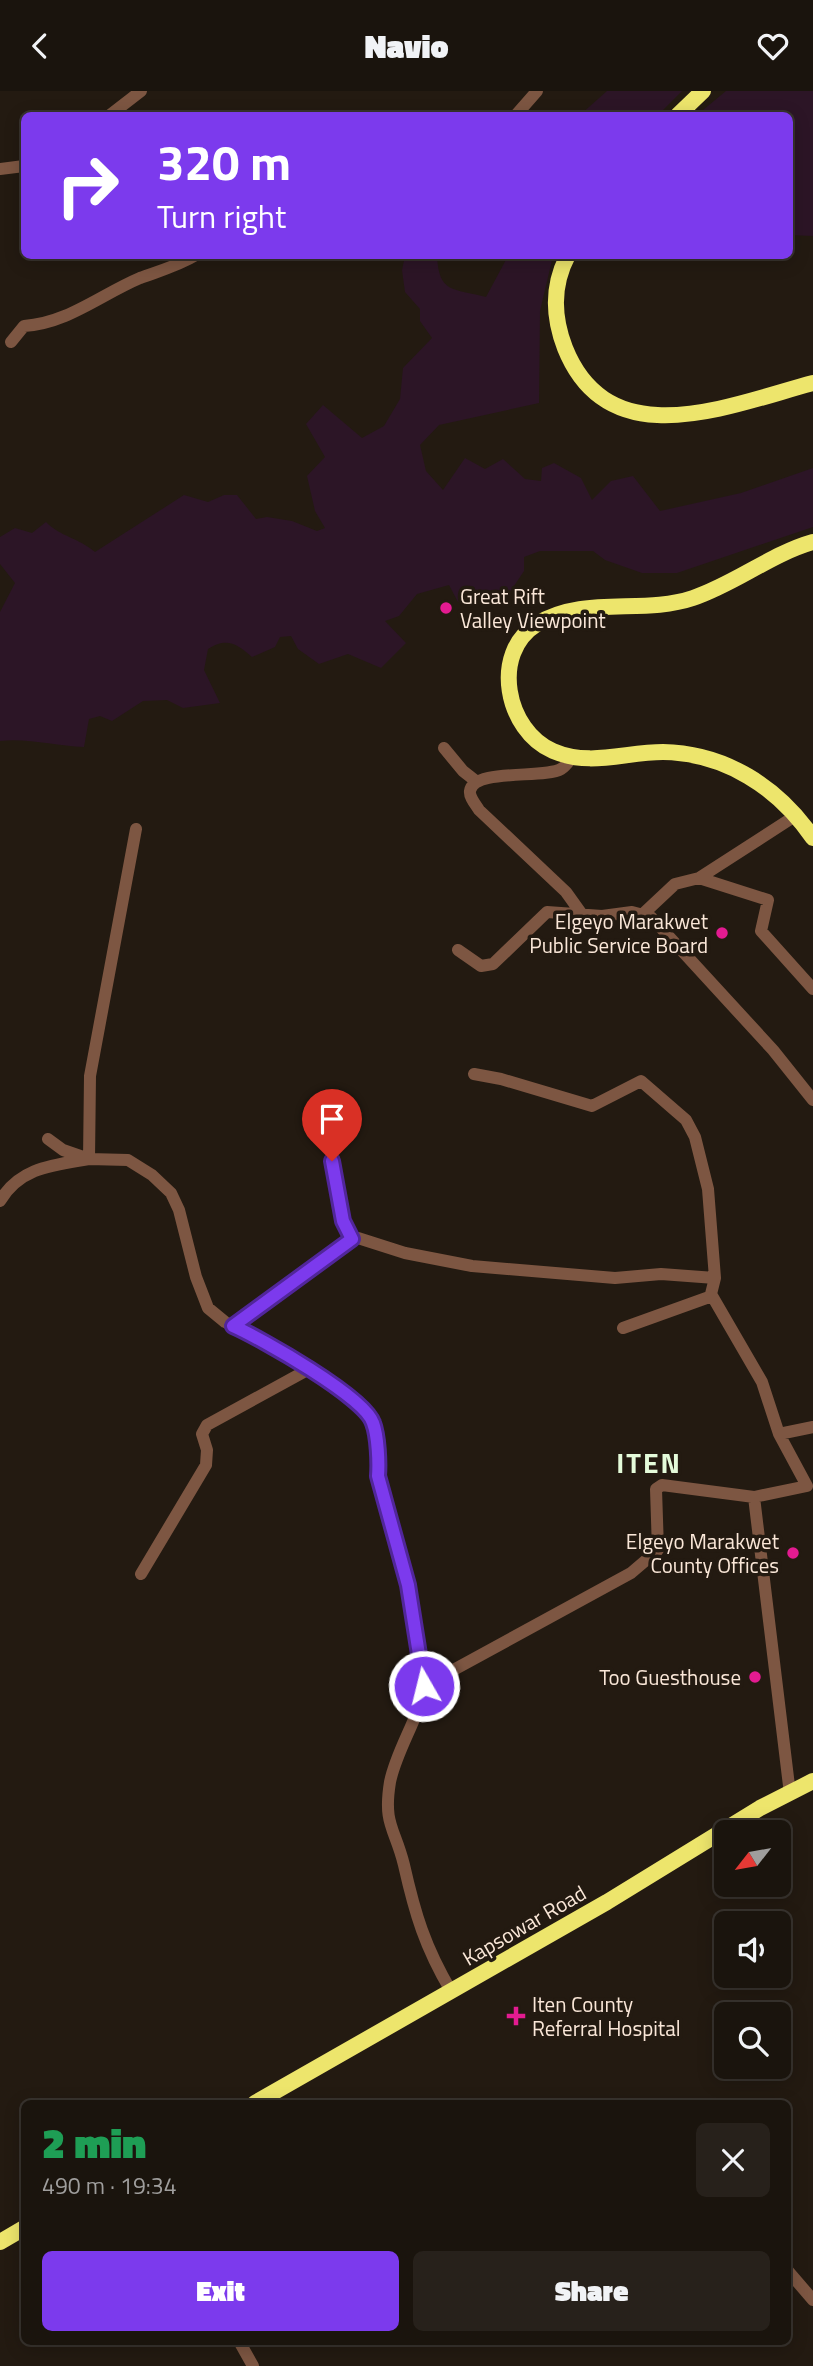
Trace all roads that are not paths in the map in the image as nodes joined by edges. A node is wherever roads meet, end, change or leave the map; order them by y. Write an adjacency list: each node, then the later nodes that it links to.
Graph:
1 (141, 91): 4 (street)
2 (537, 91): 5 (street)
3 (703, 91): 6 (main road)
4 (114, 112)
5 (519, 112)
6 (681, 112)
7 (21, 166): 8 (street)
8 (0, 169)
9 (186, 259): 11 (street)
10 (567, 259): 12 (main road)
11 (12, 342)
12 (813, 383)
13 (813, 543): 15 (main road)
14 (444, 748): 16 (street)
15 (572, 757): 16 (street); 17 (main road)
16 (477, 782): 21 (street)
17 (795, 816): 19 (main road); 20 (street)
18 (136, 829): 28 (street)
19 (813, 838)
20 (699, 878): 22 (street); 24 (street)
21 (581, 913): 22 (street); 23 (street)
22 (643, 914): 26 (street)
23 (458, 950)
24 (813, 989)
25 (474, 1074): 32 (street)
26 (813, 1100)
27 (48, 1139): 28 (street)
28 (89, 1159): 30 (street); 34 (street)
29 (332, 1161): 31 (street)
30 (0, 1201)
31 (352, 1239): 32 (street); 34 (street)
32 (715, 1278): 33 (street)
33 (712, 1296): 35 (street); 38 (street)
34 (233, 1326): 36 (street)
35 (623, 1328)
36 (311, 1368): 40 (street); 41 (street)
37 (813, 1427): 38 (street)
38 (779, 1433): 39 (street)
39 (754, 1497): 41 (street); 43 (street)
40 (141, 1574)
41 (424, 1686): 44 (street)
42 (813, 1781): 43 (main road, Kapsowar Road)
43 (790, 1794): 44 (main road, Kapsowar Road)
44 (451, 1991): 45 (main road, Kapsowar Road)
45 (260, 2100)
46 (21, 2229): 47 (main road)
47 (1, 2239)
48 (791, 2274): 49 (street)
49 (813, 2300)
50 (241, 2345): 51 (street)
51 (253, 2366)

